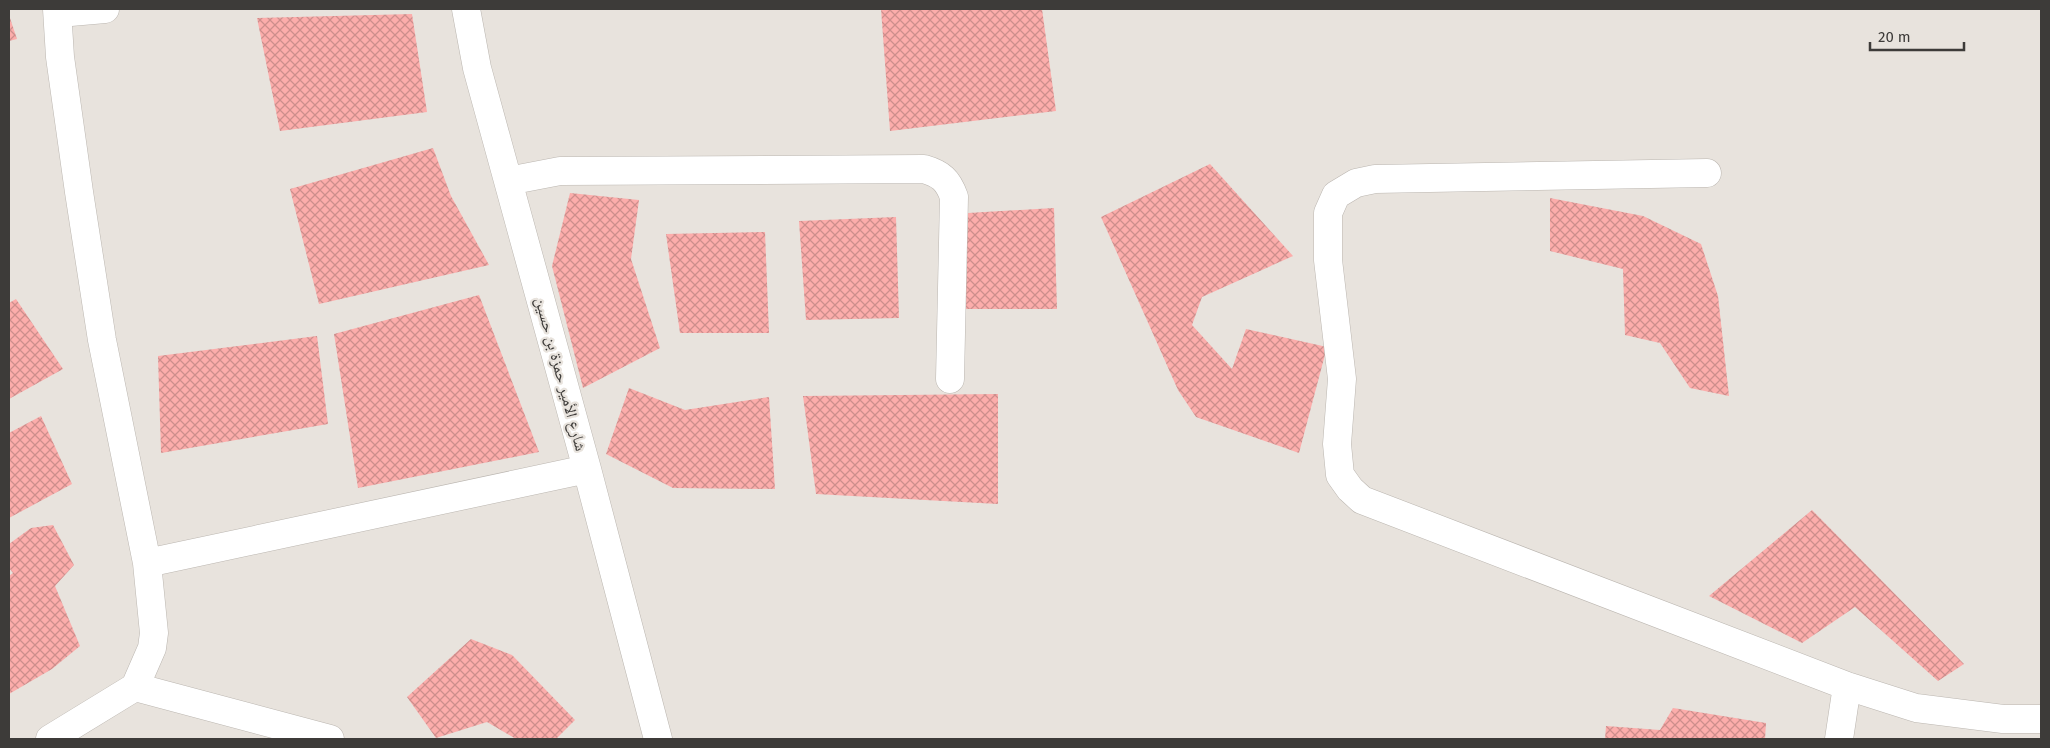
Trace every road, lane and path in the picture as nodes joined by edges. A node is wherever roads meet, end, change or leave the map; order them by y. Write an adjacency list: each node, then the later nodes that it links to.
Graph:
1 (105, 9): 3 (street)
2 (466, 9): 5 (street, شارع الأمير حمزة بن حسين)
3 (58, 11): 8 (street)
4 (1707, 173): 9 (street)
5 (508, 181): 6 (street); 7 (street, شارع الأمير حمزة بن حسين)
6 (950, 378)
7 (587, 469): 8 (street); 14 (street, شارع الأمير حمزة بن حسين)
8 (147, 563): 10 (street)
9 (1847, 686): 11 (street); 15 (street)
10 (135, 687): 12 (street); 13 (street)
11 (2041, 719)
12 (50, 739)
13 (330, 739)
14 (658, 739)
15 (1839, 739)

